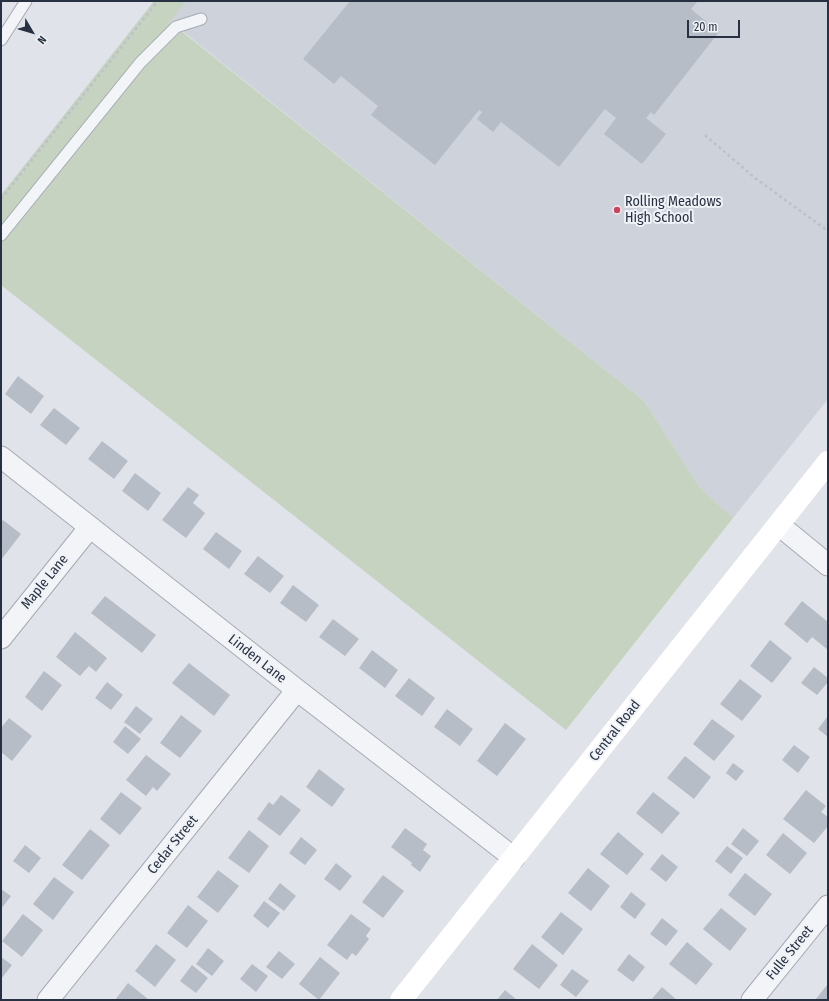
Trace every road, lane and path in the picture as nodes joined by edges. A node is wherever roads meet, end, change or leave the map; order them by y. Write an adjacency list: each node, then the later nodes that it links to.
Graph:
1 (26, 1): 4 (lane)
2 (158, 1): 6 (path)
3 (200, 20): 8 (lane)
4 (1, 40)
5 (704, 135): 7 (path)
6 (1, 199)
7 (828, 231)
8 (1, 235)
9 (1, 457): 12 (street, Linden Lane)
10 (828, 462): 11 (street, Central Road)
11 (779, 525): 13 (street); 16 (street, Central Road)
12 (90, 527): 14 (street, Maple Lane); 15 (street, Linden Lane)
13 (828, 564)
14 (1, 638)
15 (297, 690): 16 (street, Linden Lane); 18 (street, Cedar Street)
16 (514, 858): 19 (street, Central Road)
17 (828, 906): 20 (street, Fulle Street)
18 (48, 1000)
19 (402, 1000)
20 (752, 1000)

